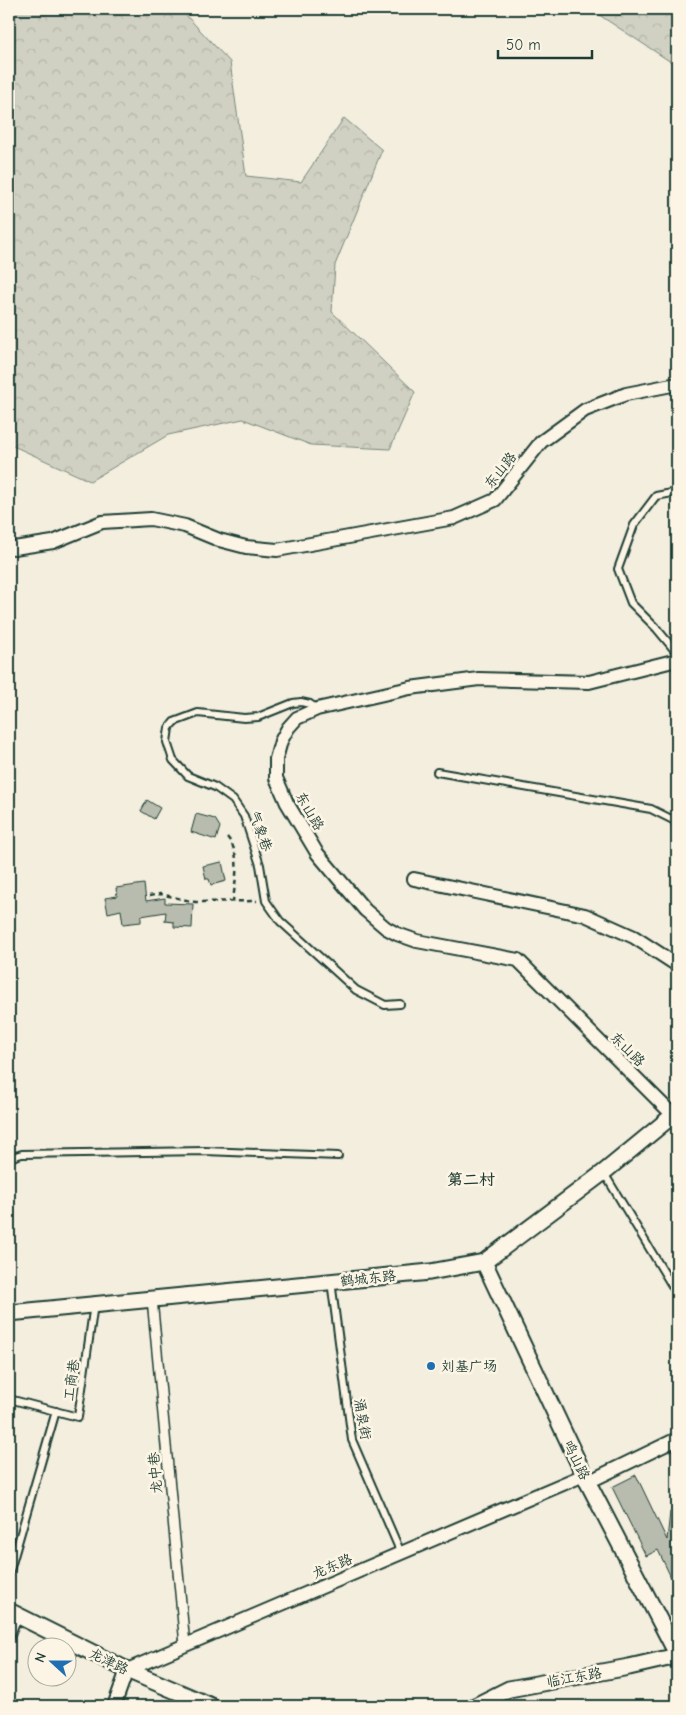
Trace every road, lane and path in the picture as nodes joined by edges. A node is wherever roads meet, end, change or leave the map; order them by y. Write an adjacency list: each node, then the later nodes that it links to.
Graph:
1 (677, 384): 3 (street, 东山路)
2 (677, 492): 4 (lane)
3 (9, 547)
4 (677, 653)
5 (677, 660): 6 (street, 东山路)
6 (317, 709): 13 (lane, 气象巷); 16 (street, 东山路)
7 (437, 772): 8 (lane)
8 (677, 831)
9 (227, 838): 12 (path)
10 (414, 879): 14 (street)
11 (149, 896): 12 (path)
12 (233, 901): 13 (path)
13 (266, 902): 15 (lane, 气象巷)
14 (677, 966)
15 (400, 1004)
16 (675, 1114): 19 (street, 鹤城东路)
17 (338, 1156): 18 (lane)
18 (9, 1158)
19 (604, 1172): 20 (street, 鹤城东路); 22 (lane)
20 (484, 1262): 21 (street, 鹤城东路); 29 (street, 鸣山路)
21 (331, 1281): 23 (street, 鹤城东路); 30 (lane, 涌泉街)
22 (677, 1294)
23 (152, 1299): 24 (street, 鹤城东路); 34 (street, 龙中巷)
24 (94, 1304): 25 (street, 鹤城东路); 27 (lane, 工商巷)
25 (9, 1313)
26 (9, 1399): 27 (lane, 工商巷)
27 (56, 1411): 31 (lane)
28 (677, 1440): 29 (street, 龙东路)
29 (586, 1478): 30 (street, 龙东路); 35 (street, 鸣山路)
30 (401, 1553): 34 (street, 龙东路)
31 (9, 1574)
32 (14, 1614): 33 (lane); 36 (street, 龙津路)
33 (9, 1639)
34 (185, 1645): 36 (street, 龙东路)
35 (677, 1655): 39 (street, 临江东路)
36 (127, 1670): 37 (street); 38 (street, 龙津路)
37 (114, 1706)
38 (212, 1706)
39 (475, 1706)

